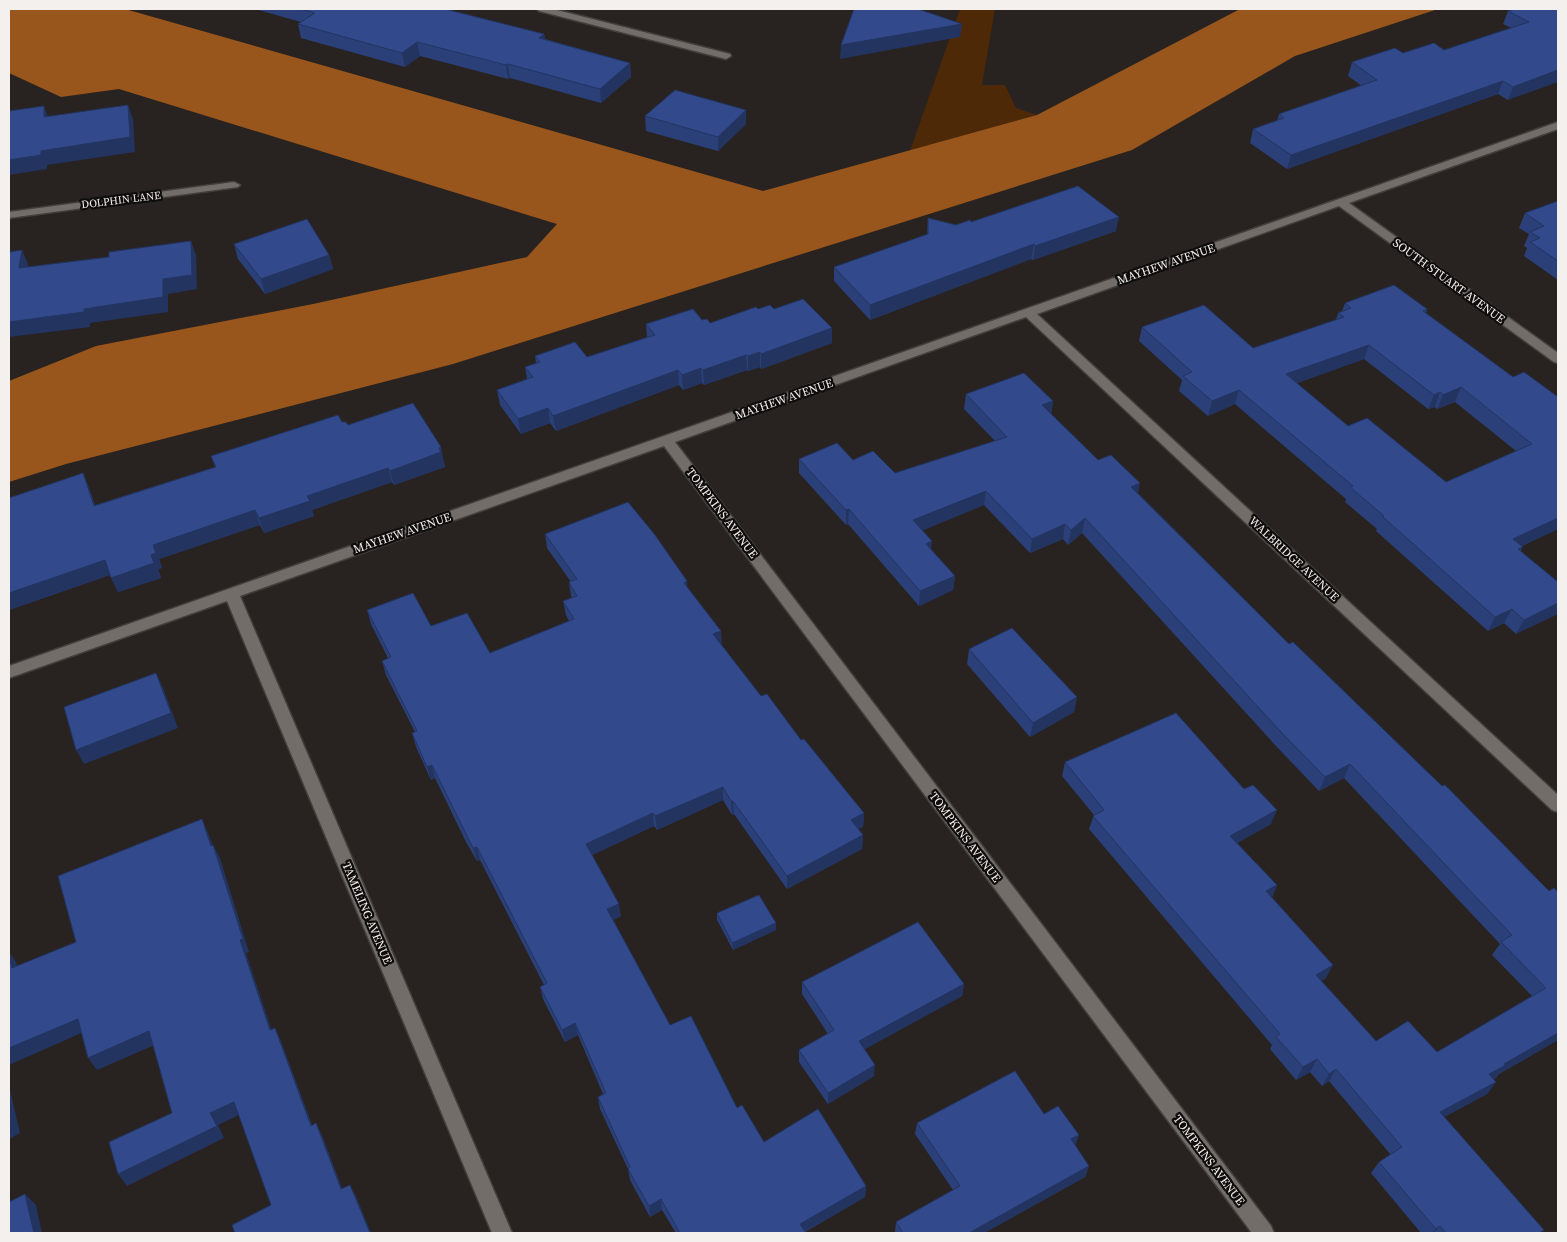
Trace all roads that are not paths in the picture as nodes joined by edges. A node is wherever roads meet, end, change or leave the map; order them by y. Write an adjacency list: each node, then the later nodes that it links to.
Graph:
1 (542, 9): 2 (street)
2 (726, 56)
3 (1558, 125): 5 (street, MAYHEW AVENUE)
4 (234, 186): 6 (street, DOLPHIN LANE)
5 (1340, 202): 7 (street, MAYHEW AVENUE); 8 (street, SOUTH STUART AVENUE)
6 (9, 215)
7 (1029, 312): 9 (street, MAYHEW AVENUE); 12 (street, WALBRIDGE AVENUE)
8 (1558, 359)
9 (667, 441): 10 (street, MAYHEW AVENUE); 14 (street, TOMPKINS AVENUE)
10 (231, 593): 11 (street, MAYHEW AVENUE); 13 (street, TAMELING AVENUE)
11 (9, 672)
12 (1558, 805)
13 (502, 1233)
14 (1264, 1233)

